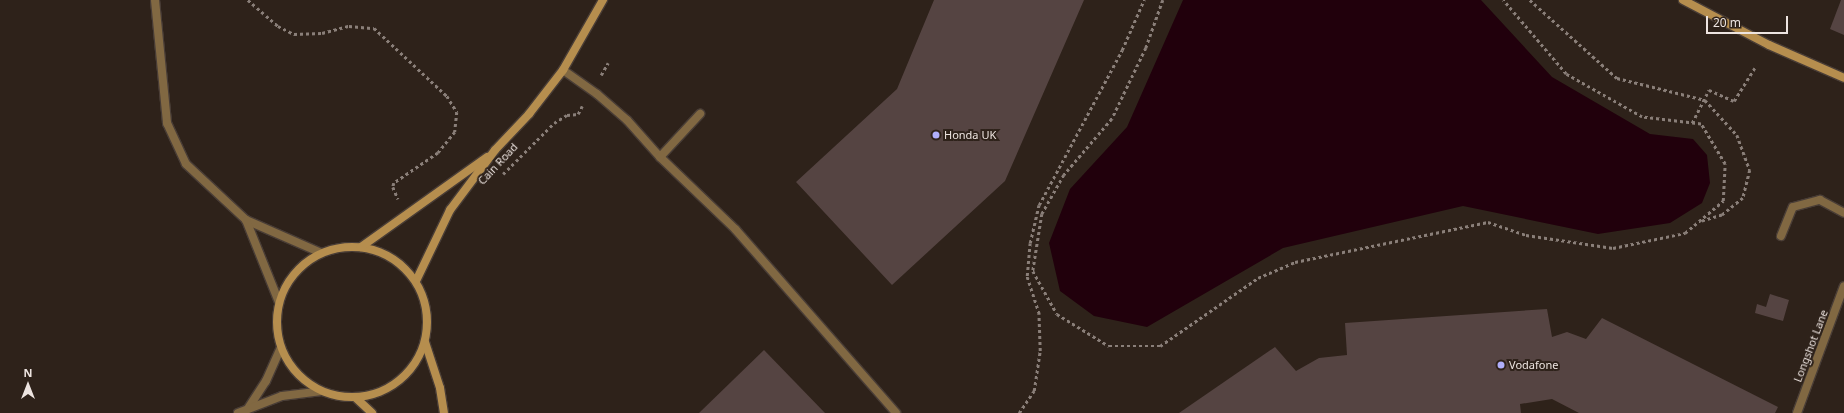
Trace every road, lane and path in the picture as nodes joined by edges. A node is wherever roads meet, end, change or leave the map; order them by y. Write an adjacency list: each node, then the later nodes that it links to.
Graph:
1 (155, 0): 23 (street)
2 (248, 0): 21 (path)
3 (603, 0): 12 (street, Cain Road)
4 (1144, 0): 40 (path)
5 (1163, 0): 24 (path)
6 (1503, 0): 17 (path)
7 (1530, 0): 14 (path)
8 (1683, 0): 13 (street)
9 (608, 63): 10 (path)
10 (605, 68)
11 (1755, 68): 14 (path)
12 (563, 70): 18 (street, Cain Road); 19 (street)
13 (1844, 78)
14 (1705, 100): 17 (path); 24 (path)
15 (582, 107): 20 (path, Cain Road)
16 (700, 114): 19 (street)
17 (1692, 124): 24 (path)
18 (495, 150): 26 (street, Cain Road); 28 (street, Cain Road)
19 (660, 157): 39 (street)
20 (498, 178)
21 (394, 193)
22 (1844, 213): 25 (street)
23 (246, 220): 27 (street); 30 (street)
24 (1700, 221)
25 (1781, 236)
26 (361, 247): 27 (street); 28 (street)
27 (321, 253): 30 (street)
28 (416, 281): 31 (street)
29 (1844, 286): 41 (street, Longshot Lane)
30 (279, 302): 32 (street)
31 (425, 342): 34 (street); 38 (street)
32 (281, 348): 33 (street); 35 (street)
33 (320, 391): 34 (street); 35 (street)
34 (356, 398): 37 (street)
35 (249, 407): 36 (street)
36 (238, 413)
37 (372, 413)
38 (444, 413)
39 (896, 413)
40 (1019, 413)
41 (1797, 413)

